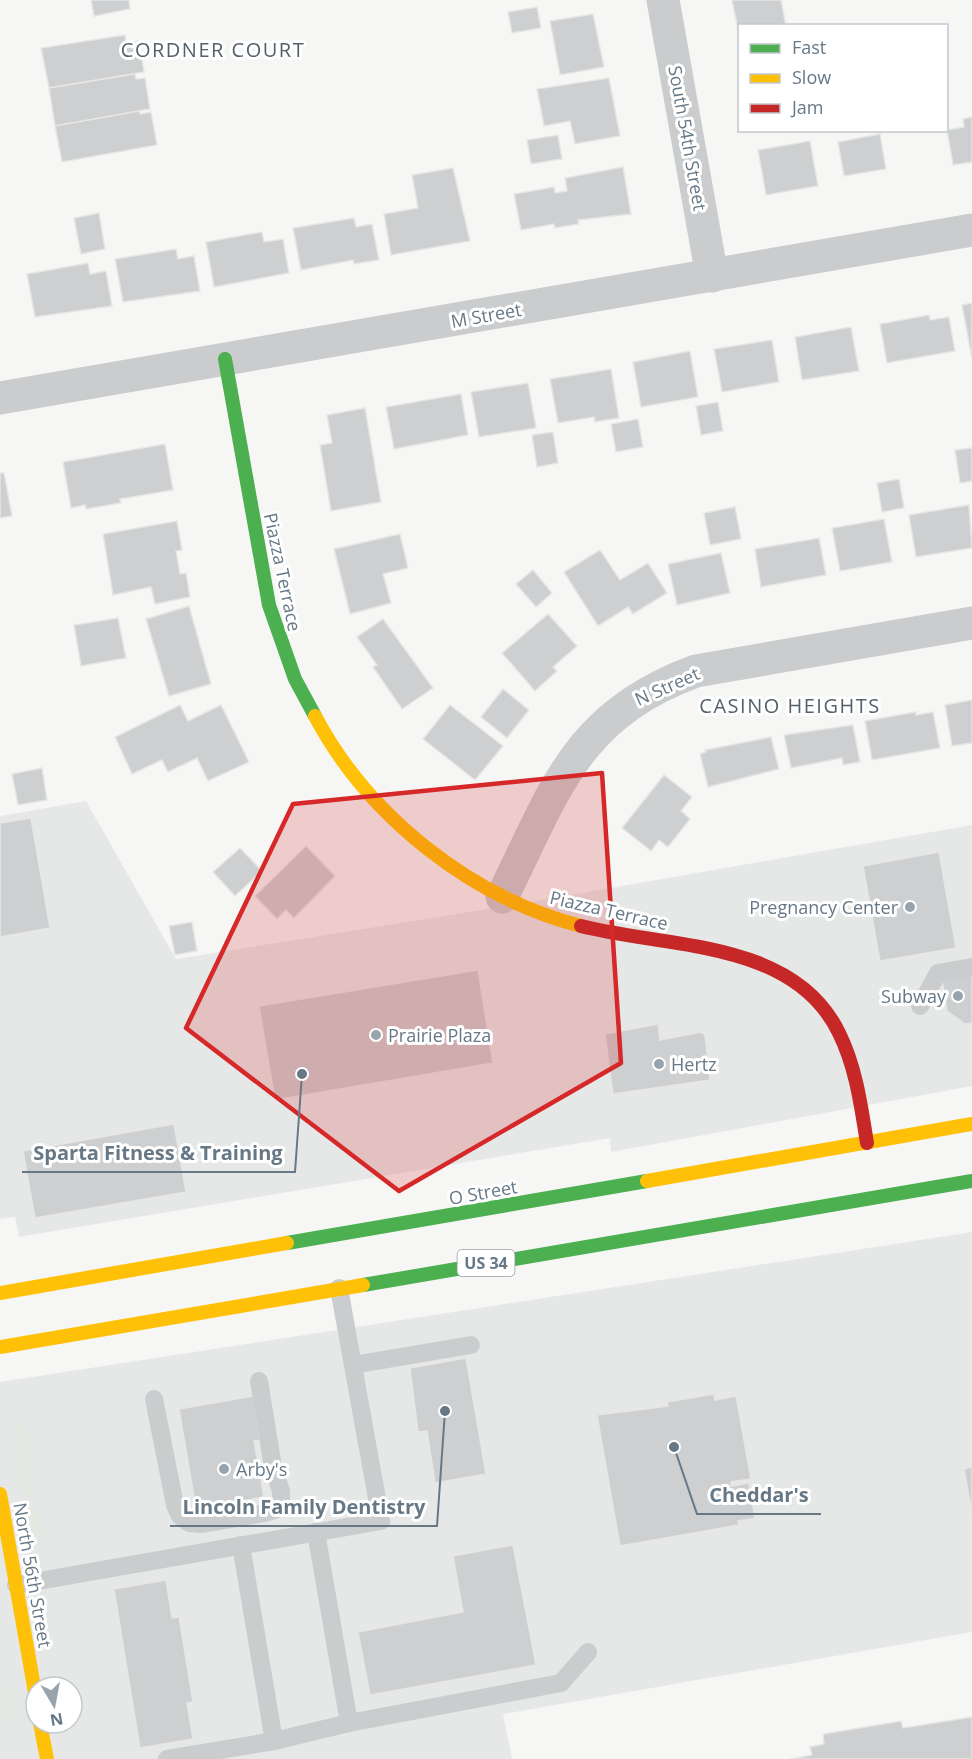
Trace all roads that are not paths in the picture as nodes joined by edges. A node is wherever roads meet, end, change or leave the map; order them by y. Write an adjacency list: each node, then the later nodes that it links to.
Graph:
1 (663, 0): 3 (street, South 54th Street)
2 (972, 230): 3 (street, M Street)
3 (712, 276): 4 (street, M Street)
4 (225, 359): 5 (street, M Street); 7 (main road, Piazza Terrace)
5 (0, 398)
6 (972, 623): 7 (street, N Street)
7 (502, 897): 11 (main road, Piazza Terrace)
8 (972, 967): 9 (lane)
9 (920, 1006)
10 (972, 1124): 11 (main road, O Street)
11 (867, 1143): 14 (main road, O Street)
12 (972, 1181): 13 (main road, US 34)
13 (339, 1288): 16 (main road, US 34); 17 (lane)
14 (0, 1293)
15 (471, 1345): 17 (lane)
16 (0, 1347)
17 (353, 1365): 21 (lane)
18 (259, 1381): 19 (lane)
19 (154, 1399)
20 (0, 1494): 23 (main road, North 56th Street)
21 (315, 1532): 22 (lane); 26 (lane)
22 (241, 1545): 23 (lane); 28 (lane)
23 (16, 1585): 25 (main road, North 56th Street)
24 (588, 1652): 26 (lane)
25 (32, 1675)
26 (349, 1723): 28 (lane)
27 (42, 1735): 29 (main road)
28 (274, 1741): 30 (lane)
29 (47, 1759)
30 (167, 1759)

